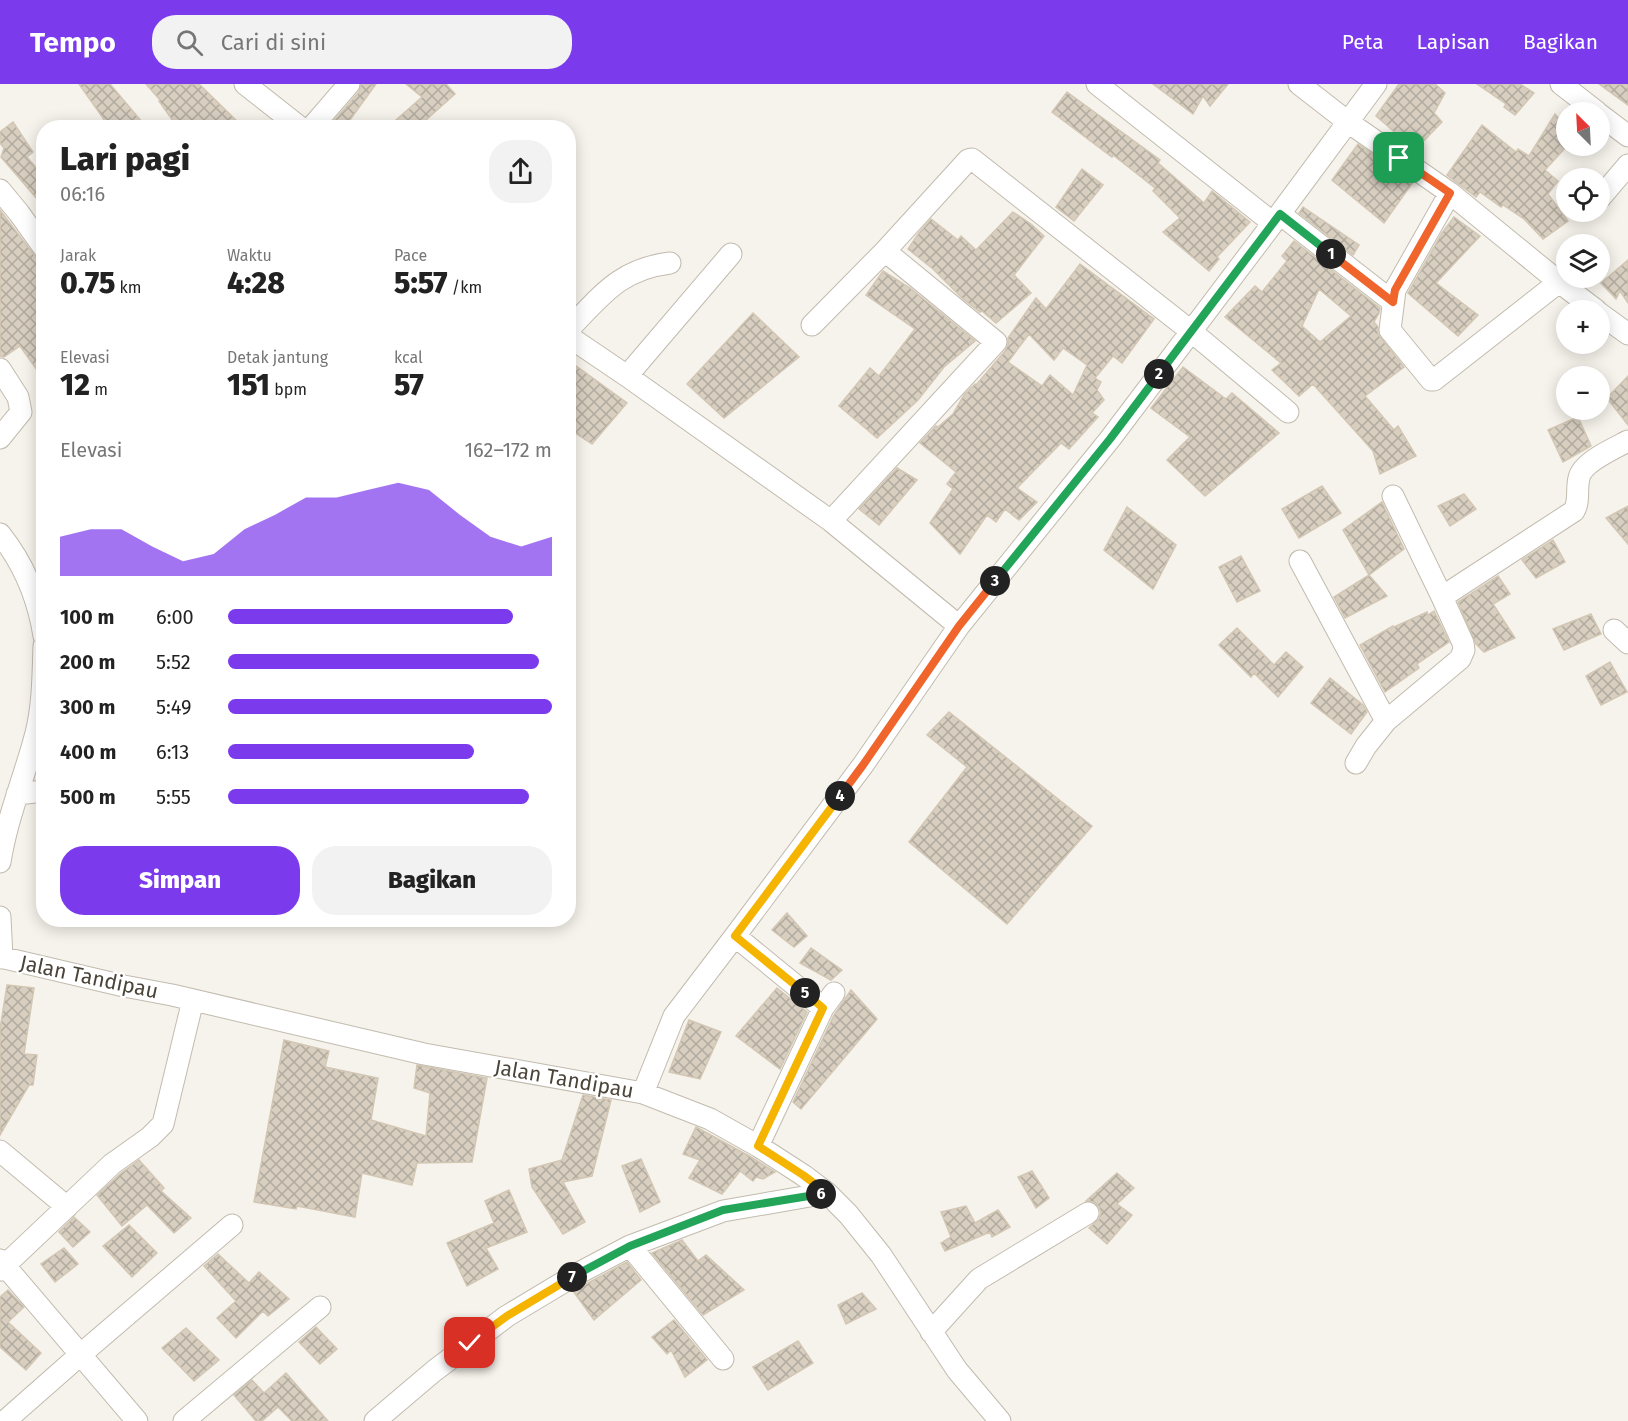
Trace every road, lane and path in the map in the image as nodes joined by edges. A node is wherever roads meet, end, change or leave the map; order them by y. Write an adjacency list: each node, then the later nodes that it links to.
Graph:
1 (245, 84): 8 (street)
2 (349, 84): 9 (street)
3 (1097, 84): 17 (street)
4 (1299, 84): 10 (street)
5 (1376, 84): 10 (street)
6 (1561, 84): 7 (street)
7 (1584, 102)
8 (291, 120)
9 (318, 120)
10 (1348, 122): 16 (street); 17 (street)
11 (1610, 122): 12 (street)
12 (1628, 136)
13 (1628, 165): 14 (street)
14 (1610, 186)
15 (0, 190): 18 (street)
16 (1450, 193): 22 (street); 26 (street)
17 (1276, 219): 26 (street); 30 (street)
18 (36, 237)
19 (885, 251): 29 (street); 30 (street); 39 (street)
20 (731, 254): 34 (street)
21 (670, 263): 28 (street)
22 (1556, 280)
23 (1556, 284): 26 (street)
24 (1567, 288): 25 (street)
25 (1582, 300)
26 (1393, 302)
27 (1610, 321): 31 (street)
28 (576, 322)
29 (812, 325)
30 (1192, 332): 35 (street); 44 (street)
31 (1628, 334)
32 (576, 341): 34 (street)
33 (0, 369): 36 (street)
34 (627, 376): 39 (street)
35 (1288, 412)
36 (0, 438)
37 (1628, 441): 42 (street)
38 (1393, 496): 42 (street)
39 (831, 521): 44 (street)
40 (0, 534): 43 (street)
41 (1300, 561): 45 (street)
42 (1442, 597): 45 (street)
43 (36, 601)
44 (959, 626): 52 (street)
45 (1386, 721): 47 (street)
46 (36, 734): 49 (street)
47 (1356, 763)
48 (36, 791): 49 (street)
49 (17, 794): 50 (street)
50 (0, 861)
51 (0, 917): 53 (street)
52 (735, 936): 55 (street); 56 (street)
53 (1, 957): 54 (street, Jalan Tandipau)
54 (193, 999): 55 (street, Jalan Tandipau); 59 (street)
55 (644, 1093): 56 (street, Jalan Tandipau)
56 (758, 1146): 58 (street, Jalan Tandipau)
57 (0, 1151): 59 (street)
58 (827, 1193): 62 (street); 65 (street, Jalan Tandipau)
59 (67, 1207): 63 (street)
60 (1088, 1213): 65 (street)
61 (232, 1225): 66 (street)
62 (630, 1246): 67 (street); 71 (street)
63 (2, 1265): 66 (street)
64 (320, 1307): 70 (street)
65 (931, 1332): 72 (street, Jalan Tandipau)
66 (80, 1355): 68 (street); 69 (street)
67 (723, 1359)
68 (5, 1421)
69 (137, 1421)
70 (184, 1421)
71 (375, 1421)
72 (1000, 1421)

